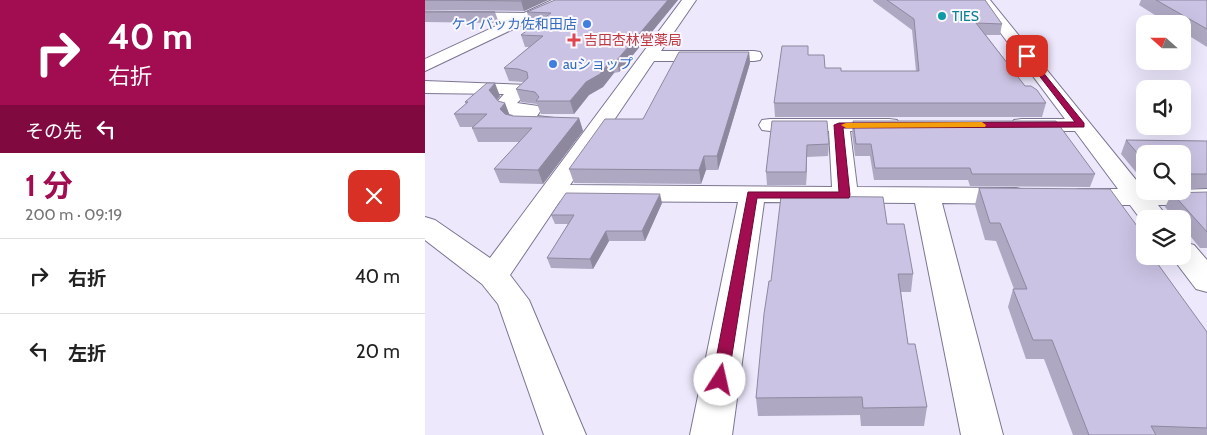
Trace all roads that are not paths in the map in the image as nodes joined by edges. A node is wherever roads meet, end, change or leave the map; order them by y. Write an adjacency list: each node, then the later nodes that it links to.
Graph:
1 (563, 0): 5 (street)
2 (689, 0): 6 (street)
3 (983, 0): 16 (street)
4 (425, 16): 5 (street)
5 (528, 17): 8 (street)
6 (650, 56): 7 (street); 19 (street)
7 (754, 56)
8 (425, 66)
9 (425, 80): 11 (street)
10 (614, 80): 11 (street)
11 (425, 87)
12 (770, 125): 13 (street)
13 (839, 125): 14 (street); 21 (street)
14 (907, 125)
15 (1003, 125): 16 (street)
16 (1081, 125): 17 (street)
17 (1097, 145): 18 (street); 23 (street)
18 (1124, 145)
19 (553, 193): 20 (street); 31 (street)
20 (752, 194): 21 (street); 34 (street)
21 (845, 195): 22 (street)
22 (927, 196): 24 (street); 35 (street)
23 (1136, 196)
24 (1136, 197)
25 (1191, 198): 26 (street)
26 (1207, 198)
27 (1139, 200): 28 (street)
28 (1148, 210)
29 (425, 226): 31 (street)
30 (1191, 262): 32 (street)
31 (493, 276): 33 (street)
32 (1207, 282)
33 (565, 435)
34 (711, 435)
35 (982, 435)

